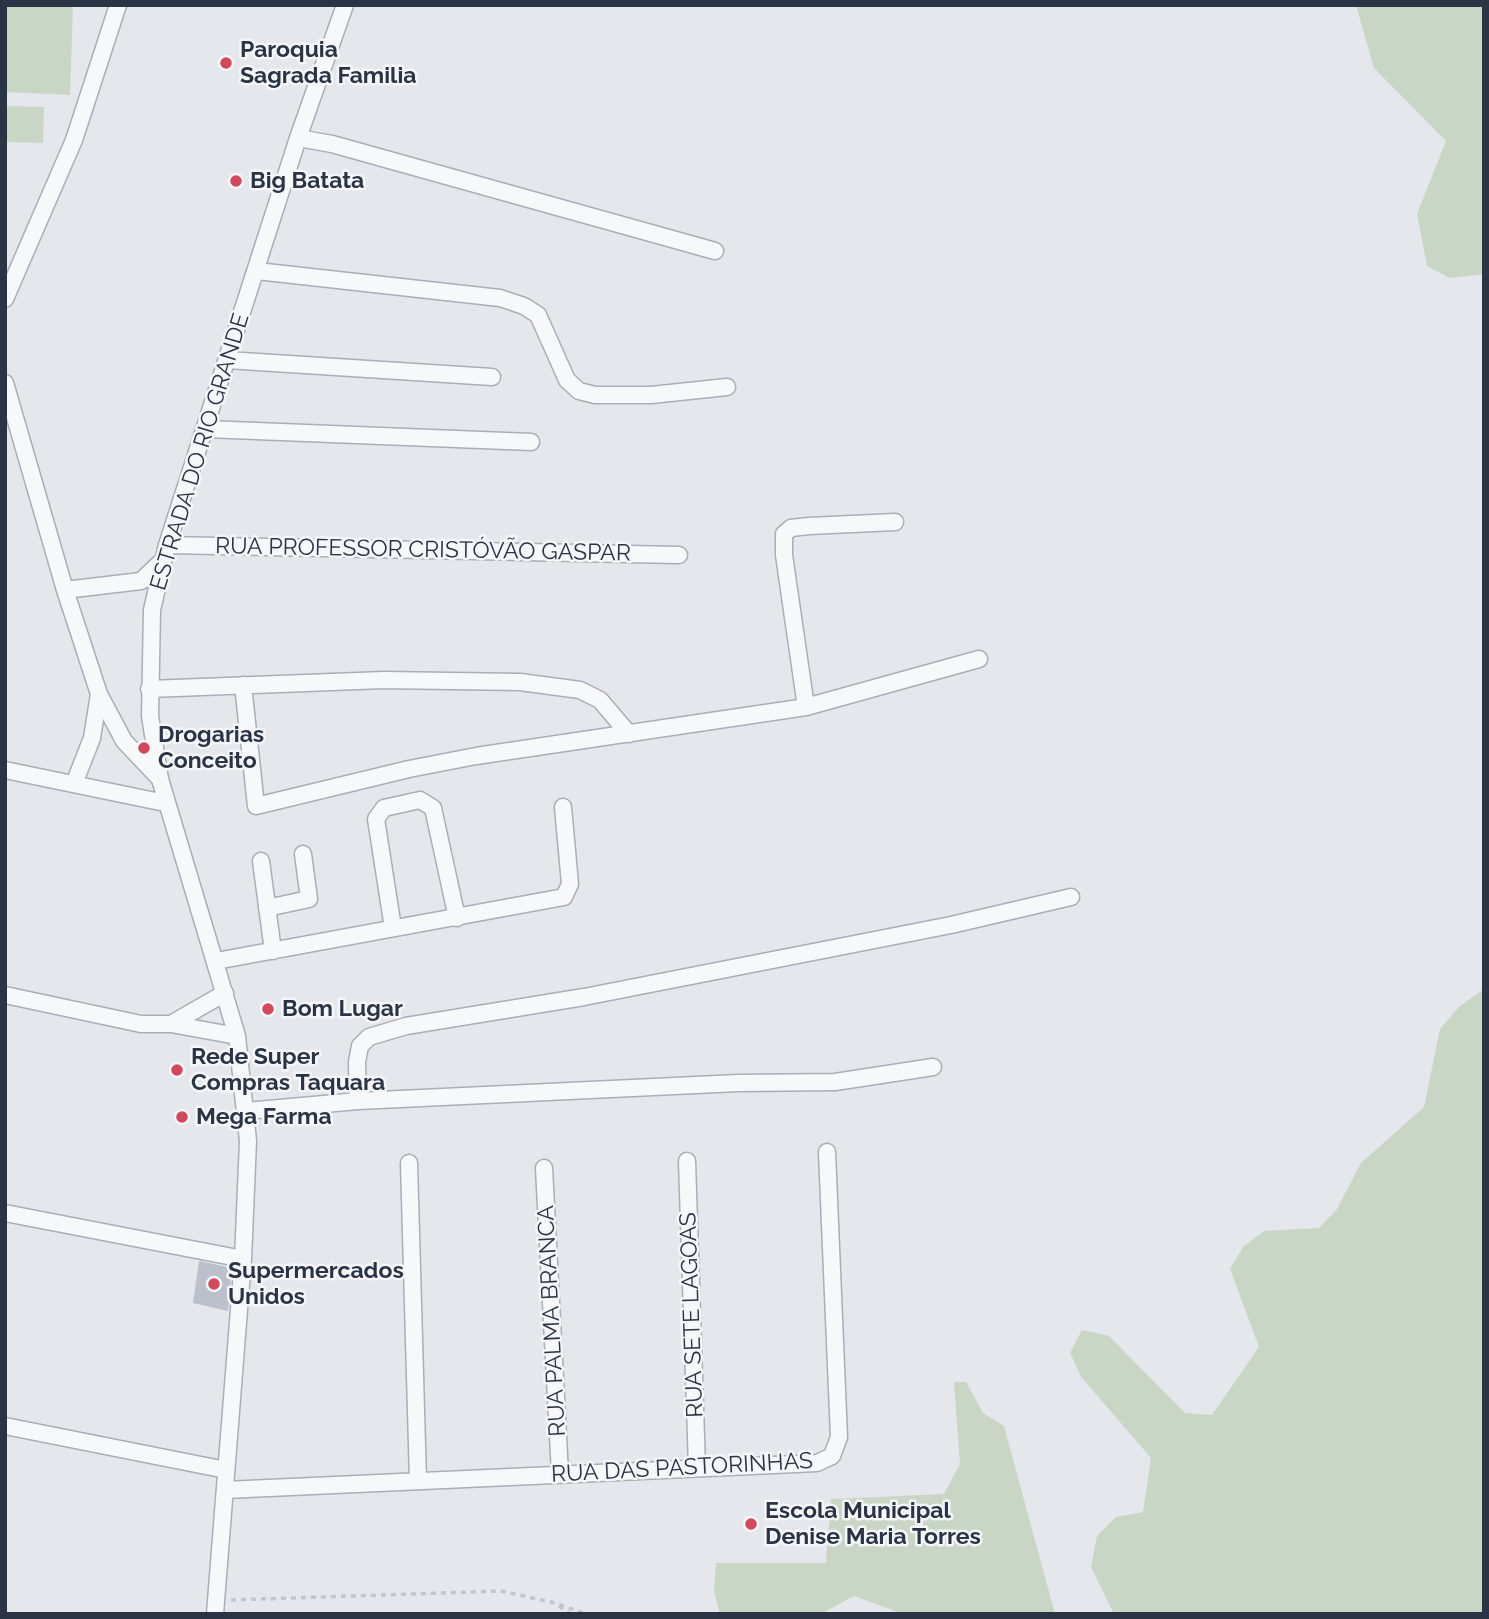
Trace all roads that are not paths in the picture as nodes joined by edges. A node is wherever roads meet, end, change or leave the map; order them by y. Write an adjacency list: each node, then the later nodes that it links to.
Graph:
1 (118, 5): 6 (street)
2 (345, 5): 3 (street, ESTRADA DO RIO GRANDE)
3 (298, 138): 4 (street); 5 (street, ESTRADA DO RIO GRANDE)
4 (715, 251)
5 (257, 271): 7 (street, ESTRADA DO RIO GRANDE); 10 (street)
6 (5, 299)
7 (227, 360): 8 (street); 11 (street, ESTRADA DO RIO GRANDE)
8 (492, 377)
9 (5, 383): 18 (street)
10 (727, 387)
11 (206, 429): 12 (street); 14 (street, ESTRADA DO RIO GRANDE)
12 (531, 442)
13 (895, 522): 24 (street)
14 (167, 545): 15 (street, RUA PROFESSOR CRISTÓVÃO GASPAR); 16 (street, ESTRADA DO RIO GRANDE)
15 (679, 555)
16 (162, 561): 17 (street); 19 (street, ESTRADA DO RIO GRANDE)
17 (141, 581): 18 (street); 19 (street)
18 (65, 590): 23 (street)
19 (156, 592): 22 (street, ESTRADA DO RIO GRANDE)
20 (979, 659): 24 (street)
21 (243, 685): 22 (street); 25 (street); 25 (street)
22 (149, 689): 27 (street, ESTRADA DO RIO GRANDE)
23 (99, 694): 27 (street); 28 (street)
24 (806, 707): 25 (street)
25 (629, 734)
26 (5, 770): 28 (street)
27 (160, 779): 29 (street, ESTRADA DO RIO GRANDE)
28 (74, 784): 29 (street)
29 (165, 803): 38 (street, ESTRADA DO RIO GRANDE)
30 (563, 807): 35 (street)
31 (303, 854): 34 (street)
32 (261, 861): 34 (street)
33 (1071, 897): 44 (street)
34 (267, 908): 37 (street)
35 (457, 918): 36 (street); 36 (street)
36 (393, 928): 37 (street)
37 (273, 951): 38 (street)
38 (216, 961): 39 (street, ESTRADA DO RIO GRANDE)
39 (225, 993): 41 (street); 42 (street, ESTRADA DO RIO GRANDE)
40 (5, 995): 41 (street)
41 (171, 1024): 42 (street)
42 (237, 1036): 45 (street, ESTRADA DO RIO GRANDE)
43 (933, 1067): 44 (street)
44 (358, 1101): 45 (street)
45 (246, 1111): 51 (street, ESTRADA DO RIO GRANDE)
46 (827, 1152): 53 (street, RUA DAS PASTORINHAS)
47 (687, 1161): 53 (street, RUA SETE LAGOAS)
48 (409, 1163): 56 (street)
49 (544, 1168): 55 (street, RUA PALMA BRANCA)
50 (5, 1213): 51 (street)
51 (243, 1259): 54 (street, ESTRADA DO RIO GRANDE)
52 (5, 1426): 54 (street)
53 (697, 1468): 55 (street, RUA DAS PASTORINHAS)
54 (226, 1470): 57 (street, ESTRADA DO RIO GRANDE)
55 (560, 1474): 56 (street, RUA DAS PASTORINHAS)
56 (418, 1481): 57 (street, RUA DAS PASTORINHAS)
57 (225, 1490): 58 (street, ESTRADA DO RIO GRANDE)
58 (216, 1607)

